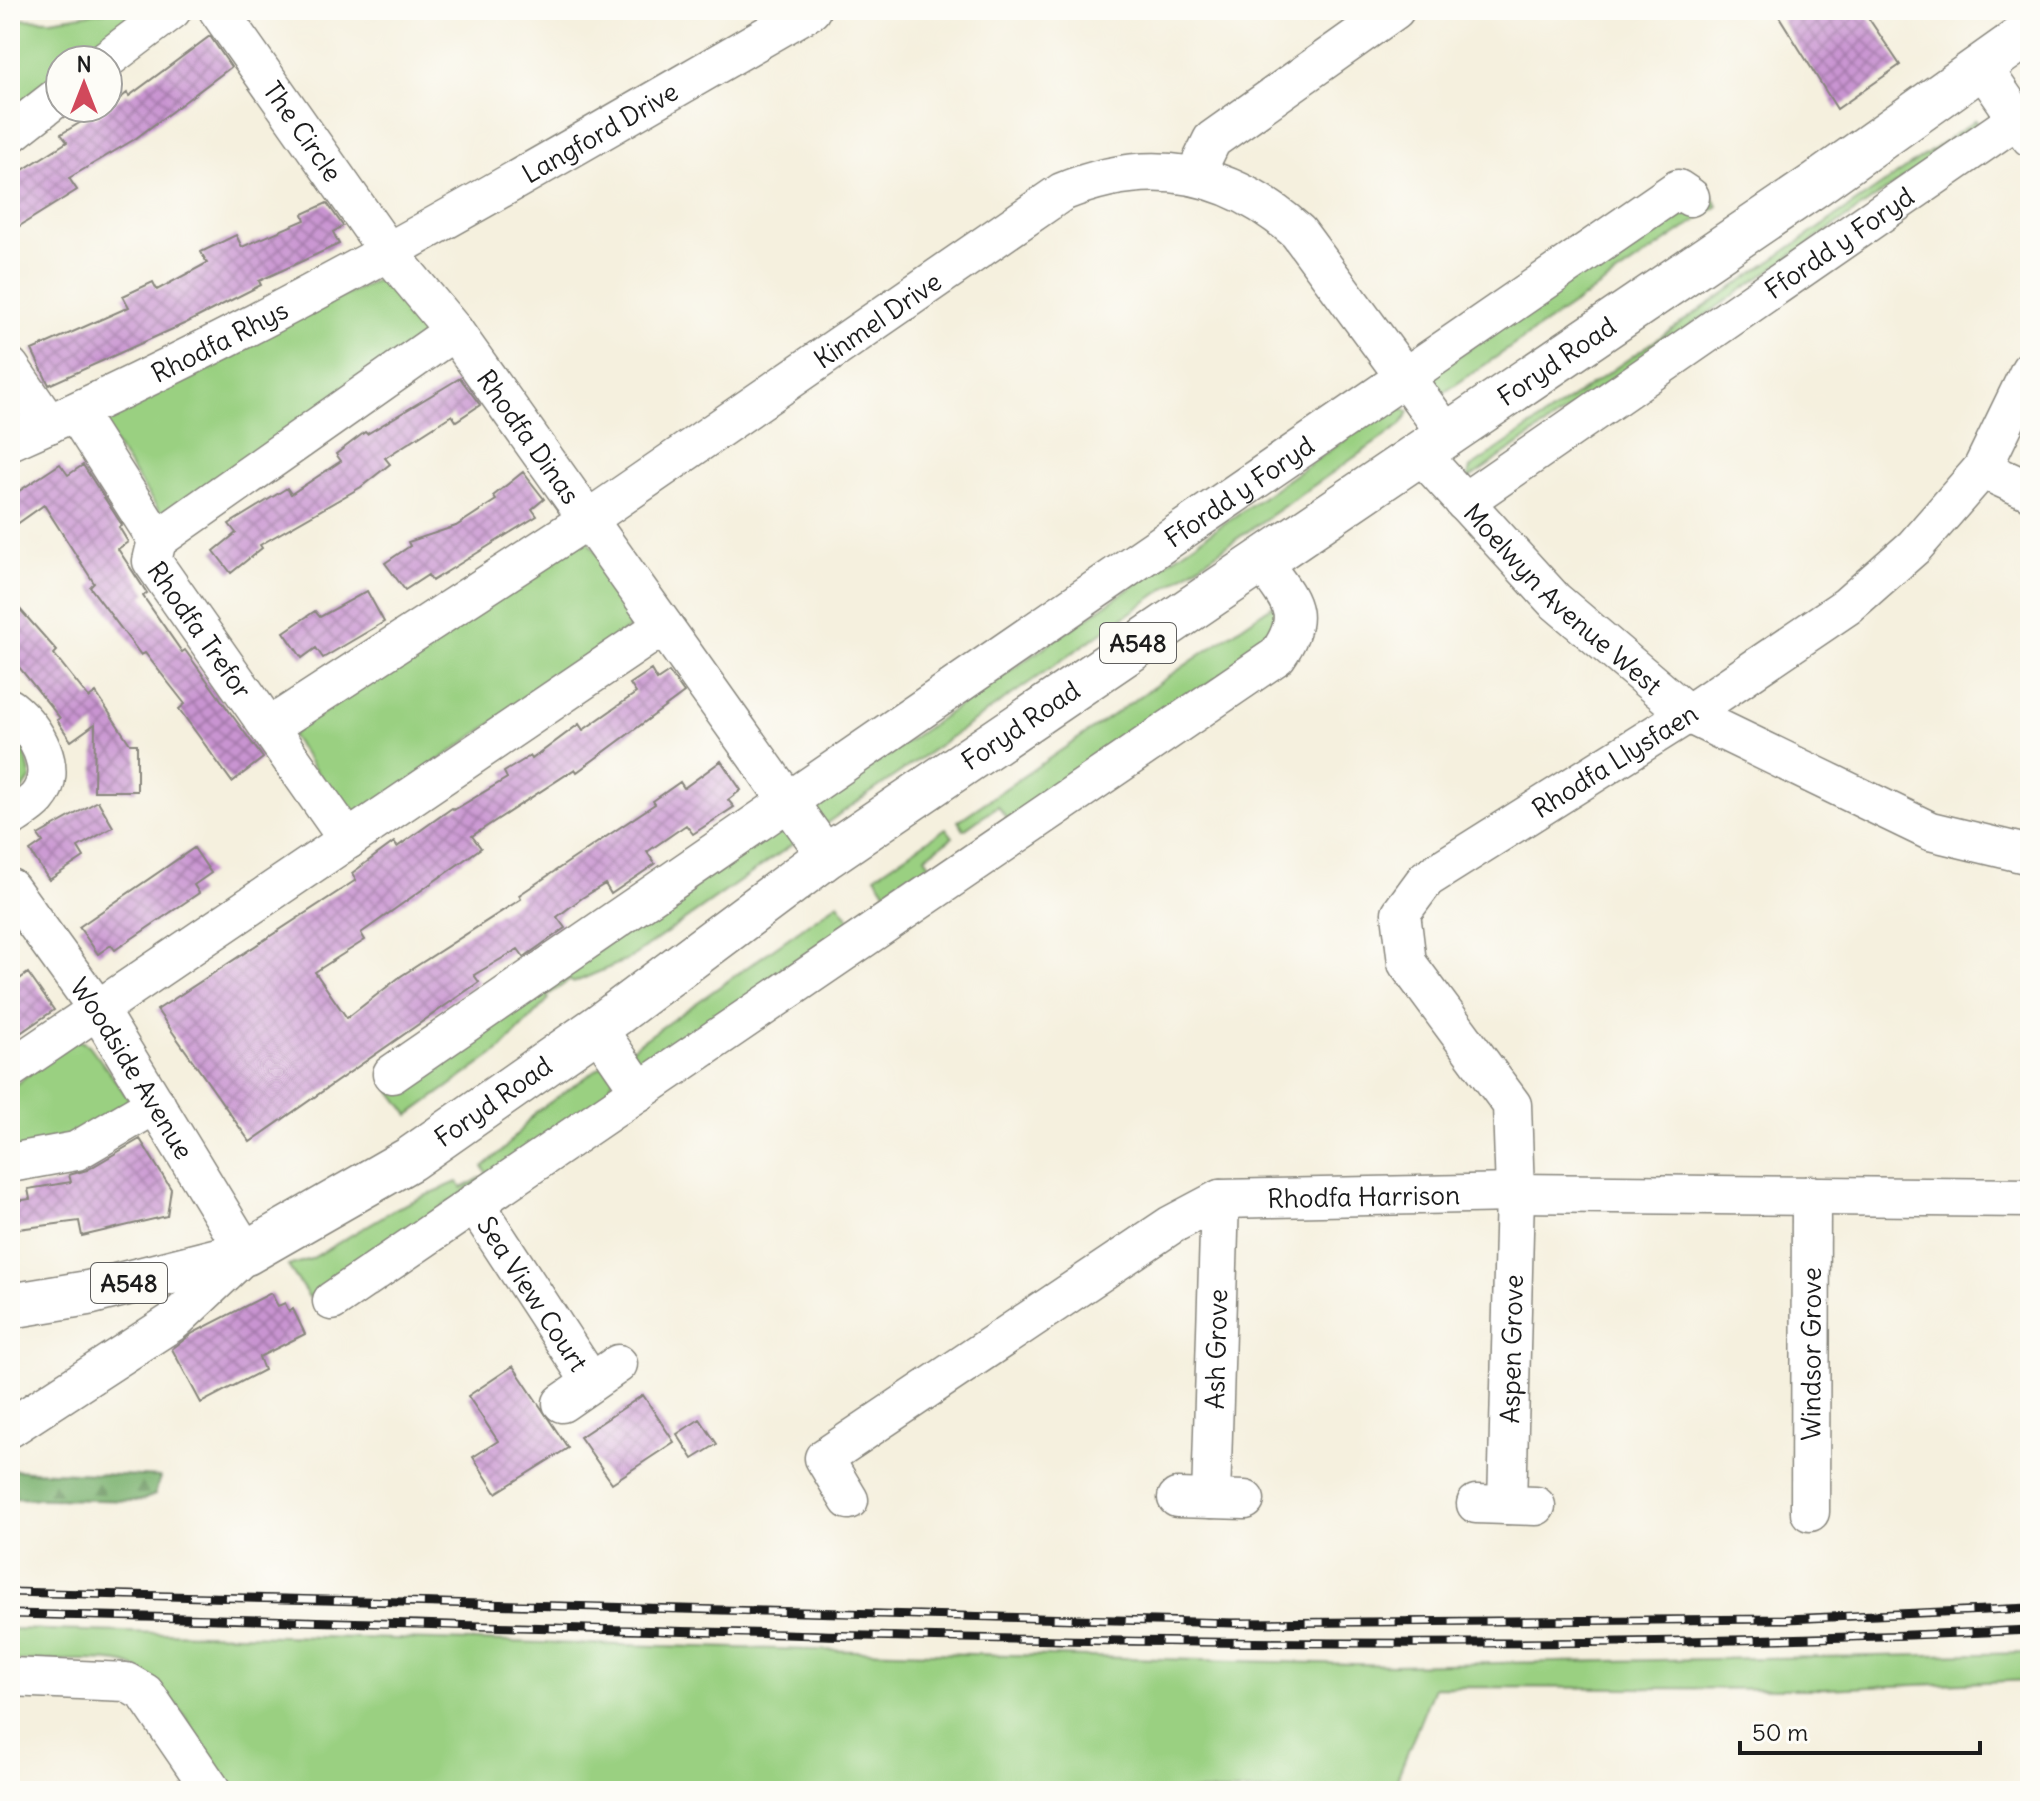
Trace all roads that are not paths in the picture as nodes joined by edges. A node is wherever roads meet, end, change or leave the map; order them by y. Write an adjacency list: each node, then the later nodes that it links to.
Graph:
1 (172, 10): 6 (street)
2 (218, 10): 13 (street, The Circle)
3 (811, 10): 13 (street, Langford Drive)
4 (1395, 10): 11 (street)
5 (2030, 32): 7 (main road, Foryd Road / A548)
6 (124, 46)
7 (1982, 67): 9 (street); 20 (main road, Foryd Road / A548)
8 (44, 107): 10 (street)
9 (2024, 128): 23 (street, Ffordd y Foryd)
10 (10, 134)
11 (1195, 175): 17 (street, Kinmel Drive); 24 (street, Kinmel Drive)
12 (1690, 197): 17 (street, Ffordd y Foryd)
13 (389, 253): 14 (street, Rhodfa Dinas); 18 (street, Rhodfa Rhys)
14 (454, 331): 24 (street, Rhodfa Dinas); 25 (street)
15 (10, 367): 18 (street, Rhodfa Trefor)
16 (2030, 370): 21 (street, Rhodfa Llysfaen)
17 (1404, 377): 20 (street, Kinmel Drive); 31 (street, Ffordd y Foryd)
18 (62, 419): 19 (street, Rhodfa Rhys); 25 (street, Rhodfa Trefor)
19 (10, 441)
20 (1432, 443): 23 (street, Moelwyn Avenue West); 26 (main road, Foryd Road / A548)
21 (1982, 469): 22 (street); 29 (street, Rhodfa Llysfaen)
22 (2030, 491)
23 (1464, 502): 29 (street, Moelwyn Avenue West)
24 (587, 520): 27 (street, Rhodfa Dinas); 30 (street, Kinmel Drive)
25 (157, 540): 30 (street, Rhodfa Trefor)
26 (1261, 560): 35 (main road, Foryd Road / A548); 41 (street)
27 (663, 626): 31 (street, Rhodfa Dinas); 33 (street)
28 (10, 708): 32 (street)
29 (1688, 714): 34 (street, Moelwyn Avenue West); 44 (street, Rhodfa Llysfaen)
30 (269, 727): 33 (street, Rhodfa Trefor)
31 (787, 801): 35 (street, Rhodfa Dinas); 40 (street, Ffordd y Foryd)
32 (10, 818)
33 (348, 840): 37 (street)
34 (2030, 855)
35 (827, 856): 38 (main road, Foryd Road / A548)
36 (10, 888): 37 (street, Woodside Avenue)
37 (98, 1010): 39 (street); 42 (street, Woodside Avenue)
38 (597, 1028): 41 (street); 49 (main road, Foryd Road / A548)
39 (10, 1069)
40 (392, 1074)
41 (640, 1091): 48 (street)
42 (156, 1104): 43 (street); 49 (street, Woodside Avenue)
43 (10, 1163)
44 (1515, 1193): 45 (street, Rhodfa Harrison); 47 (street, Rhodfa Harrison); 56 (street, Aspen Grove)
45 (1811, 1195): 46 (street, Rhodfa Harrison); 57 (street, Windsor Grove)
46 (2030, 1198)
47 (1220, 1199): 54 (street, Ash Grove); 55 (street, Rhodfa Harrison)
48 (474, 1203): 50 (street); 52 (street, Sea View Court)
49 (246, 1253): 51 (main road, A548); 53 (street)
50 (332, 1301)
51 (10, 1306)
52 (590, 1383)
53 (10, 1428)
54 (1211, 1499)
55 (849, 1500)
56 (1507, 1505)
57 (1807, 1511)
58 (10, 1677): 59 (street)
59 (212, 1791)

